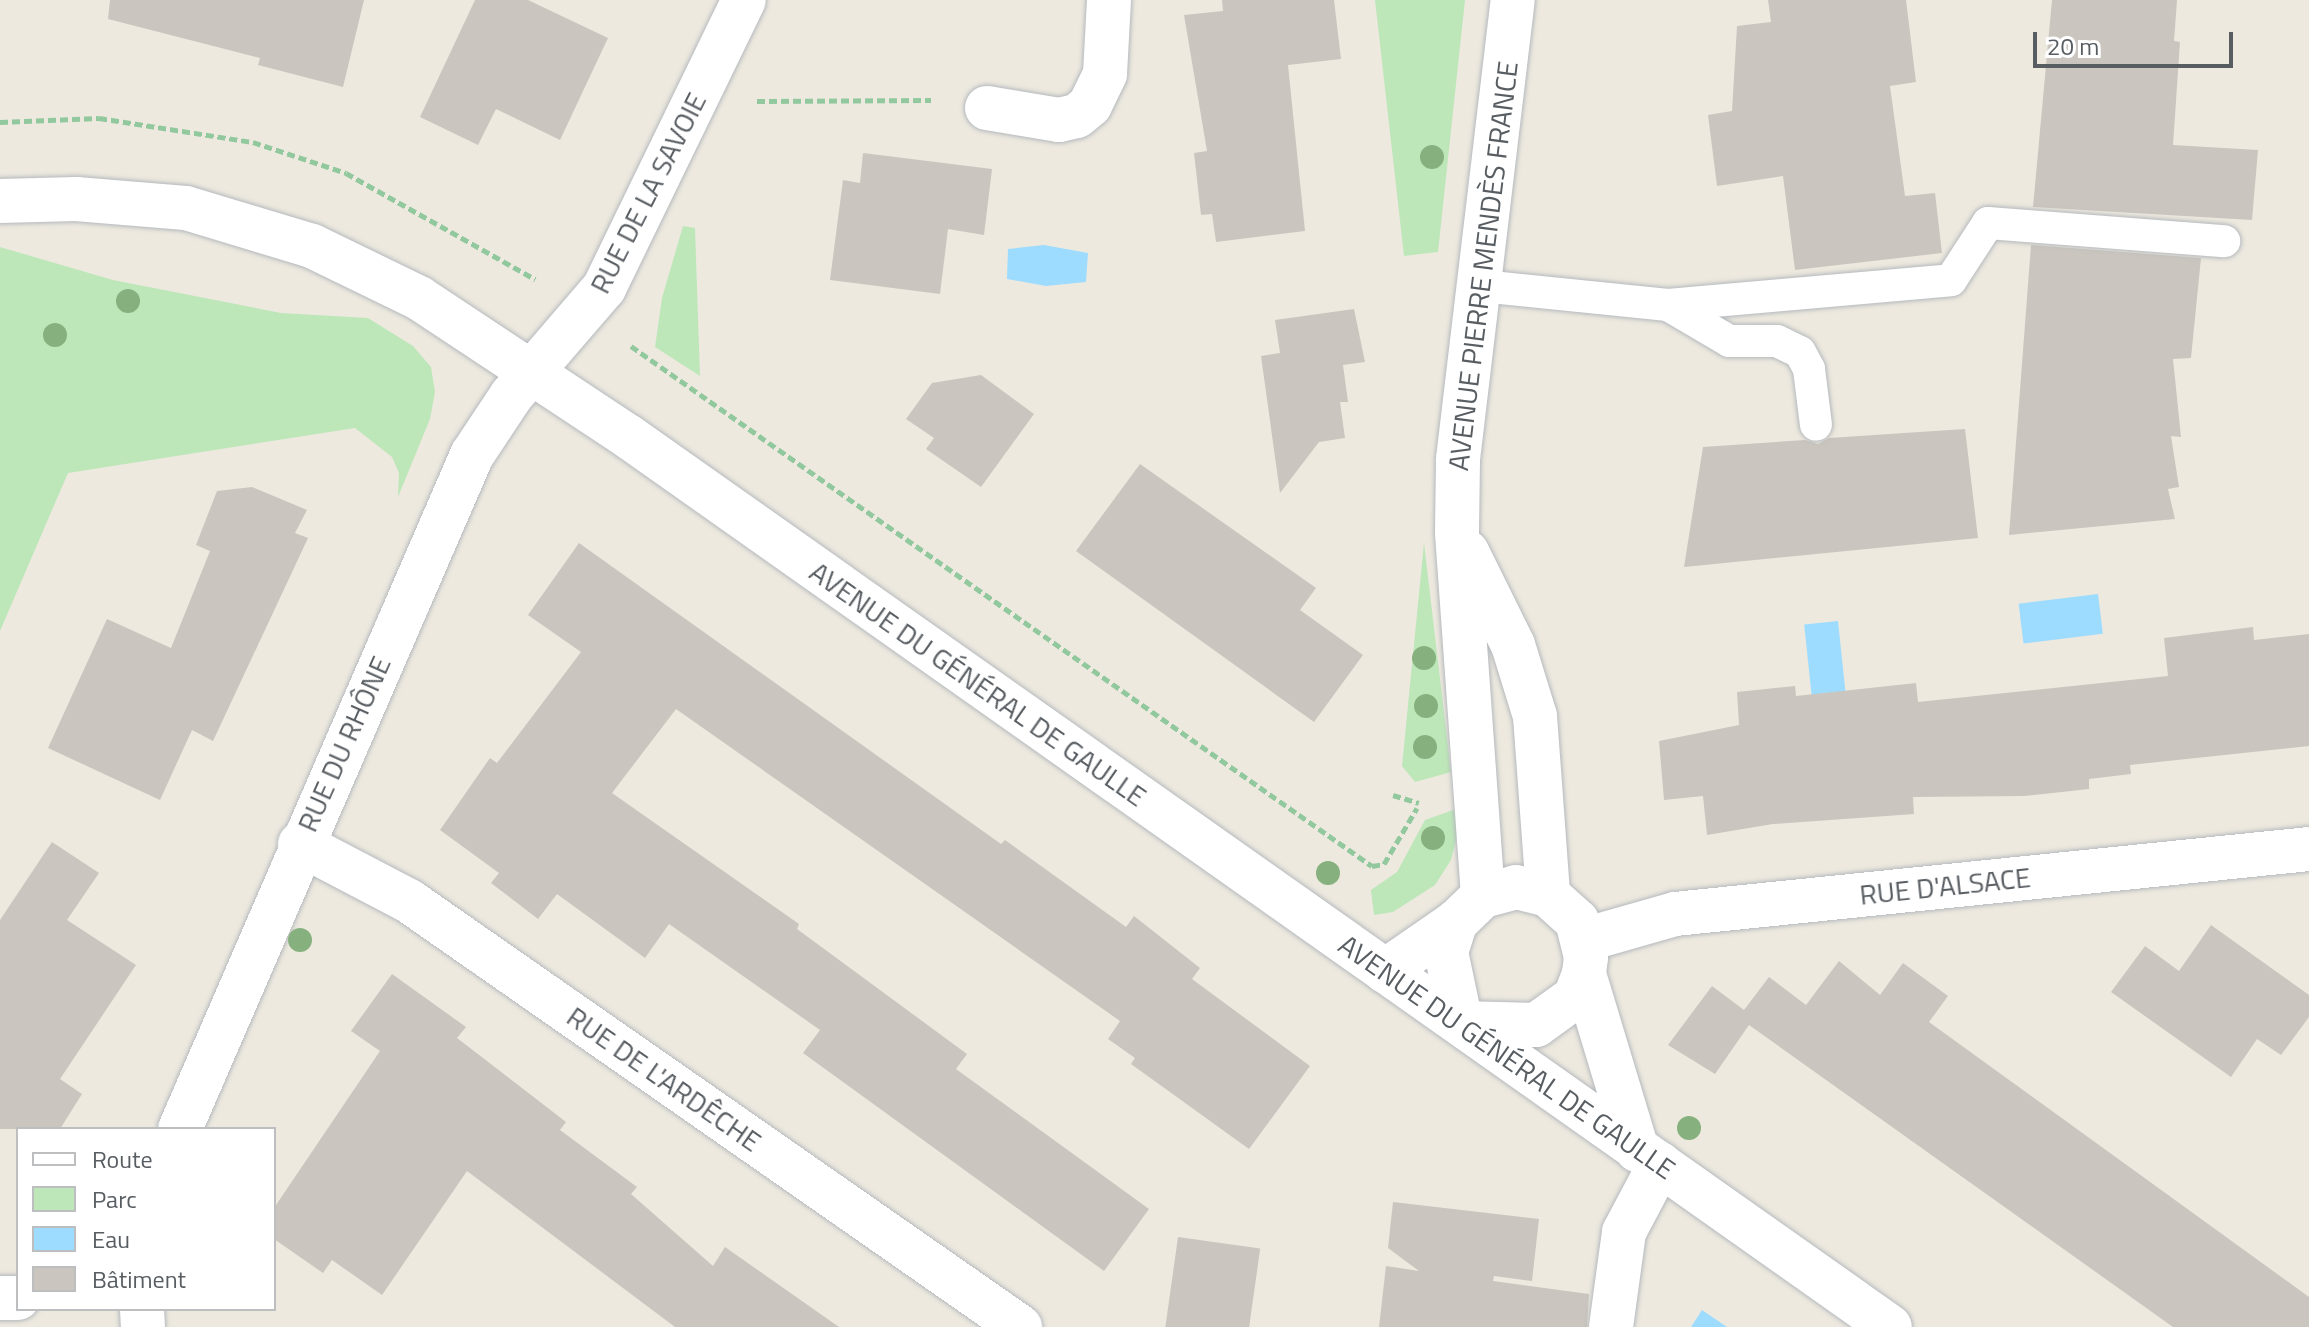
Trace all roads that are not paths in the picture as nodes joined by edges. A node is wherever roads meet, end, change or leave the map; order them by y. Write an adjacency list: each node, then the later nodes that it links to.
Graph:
1 (744, 0): 9 (street, RUE DE LA SAVOIE)
2 (1109, 0): 4 (street)
3 (1513, 0): 7 (street, AVENUE PIERRE MENDÈS FRANCE)
4 (987, 108)
5 (0, 201): 9 (street, AVENUE DU GÉNÉRAL DE GAULLE)
6 (2224, 241): 8 (lane)
7 (1481, 286): 8 (lane); 11 (street, AVENUE PIERRE MENDÈS FRANCE)
8 (1668, 305): 10 (lane)
9 (533, 373): 12 (street, RUE DU RHÔNE); 17 (street, AVENUE DU GÉNÉRAL DE GAULLE)
10 (1816, 425)
11 (1457, 532): 14 (street, AVENUE PIERRE MENDÈS FRANCE); 15 (street, AVENUE PIERRE MENDÈS FRANCE)
12 (300, 844): 19 (street, RUE DU RHÔNE); 21 (street, RUE DE L'ARDÊCHE)
13 (2309, 849): 16 (street, RUE D'ALSACE)
14 (1548, 895): 15 (street); 16 (street)
15 (1469, 909): 17 (street); 18 (street)
16 (1584, 957): 18 (street); 20 (street)
17 (1385, 971): 18 (street, AVENUE DU GÉNÉRAL DE GAULLE)
18 (1461, 1023): 20 (street, AVENUE DU GÉNÉRAL DE GAULLE)
19 (181, 1127)
20 (1648, 1157): 22 (street); 23 (street, AVENUE DU GÉNÉRAL DE GAULLE)
21 (1020, 1327)
22 (1611, 1327)
23 (1890, 1327)

